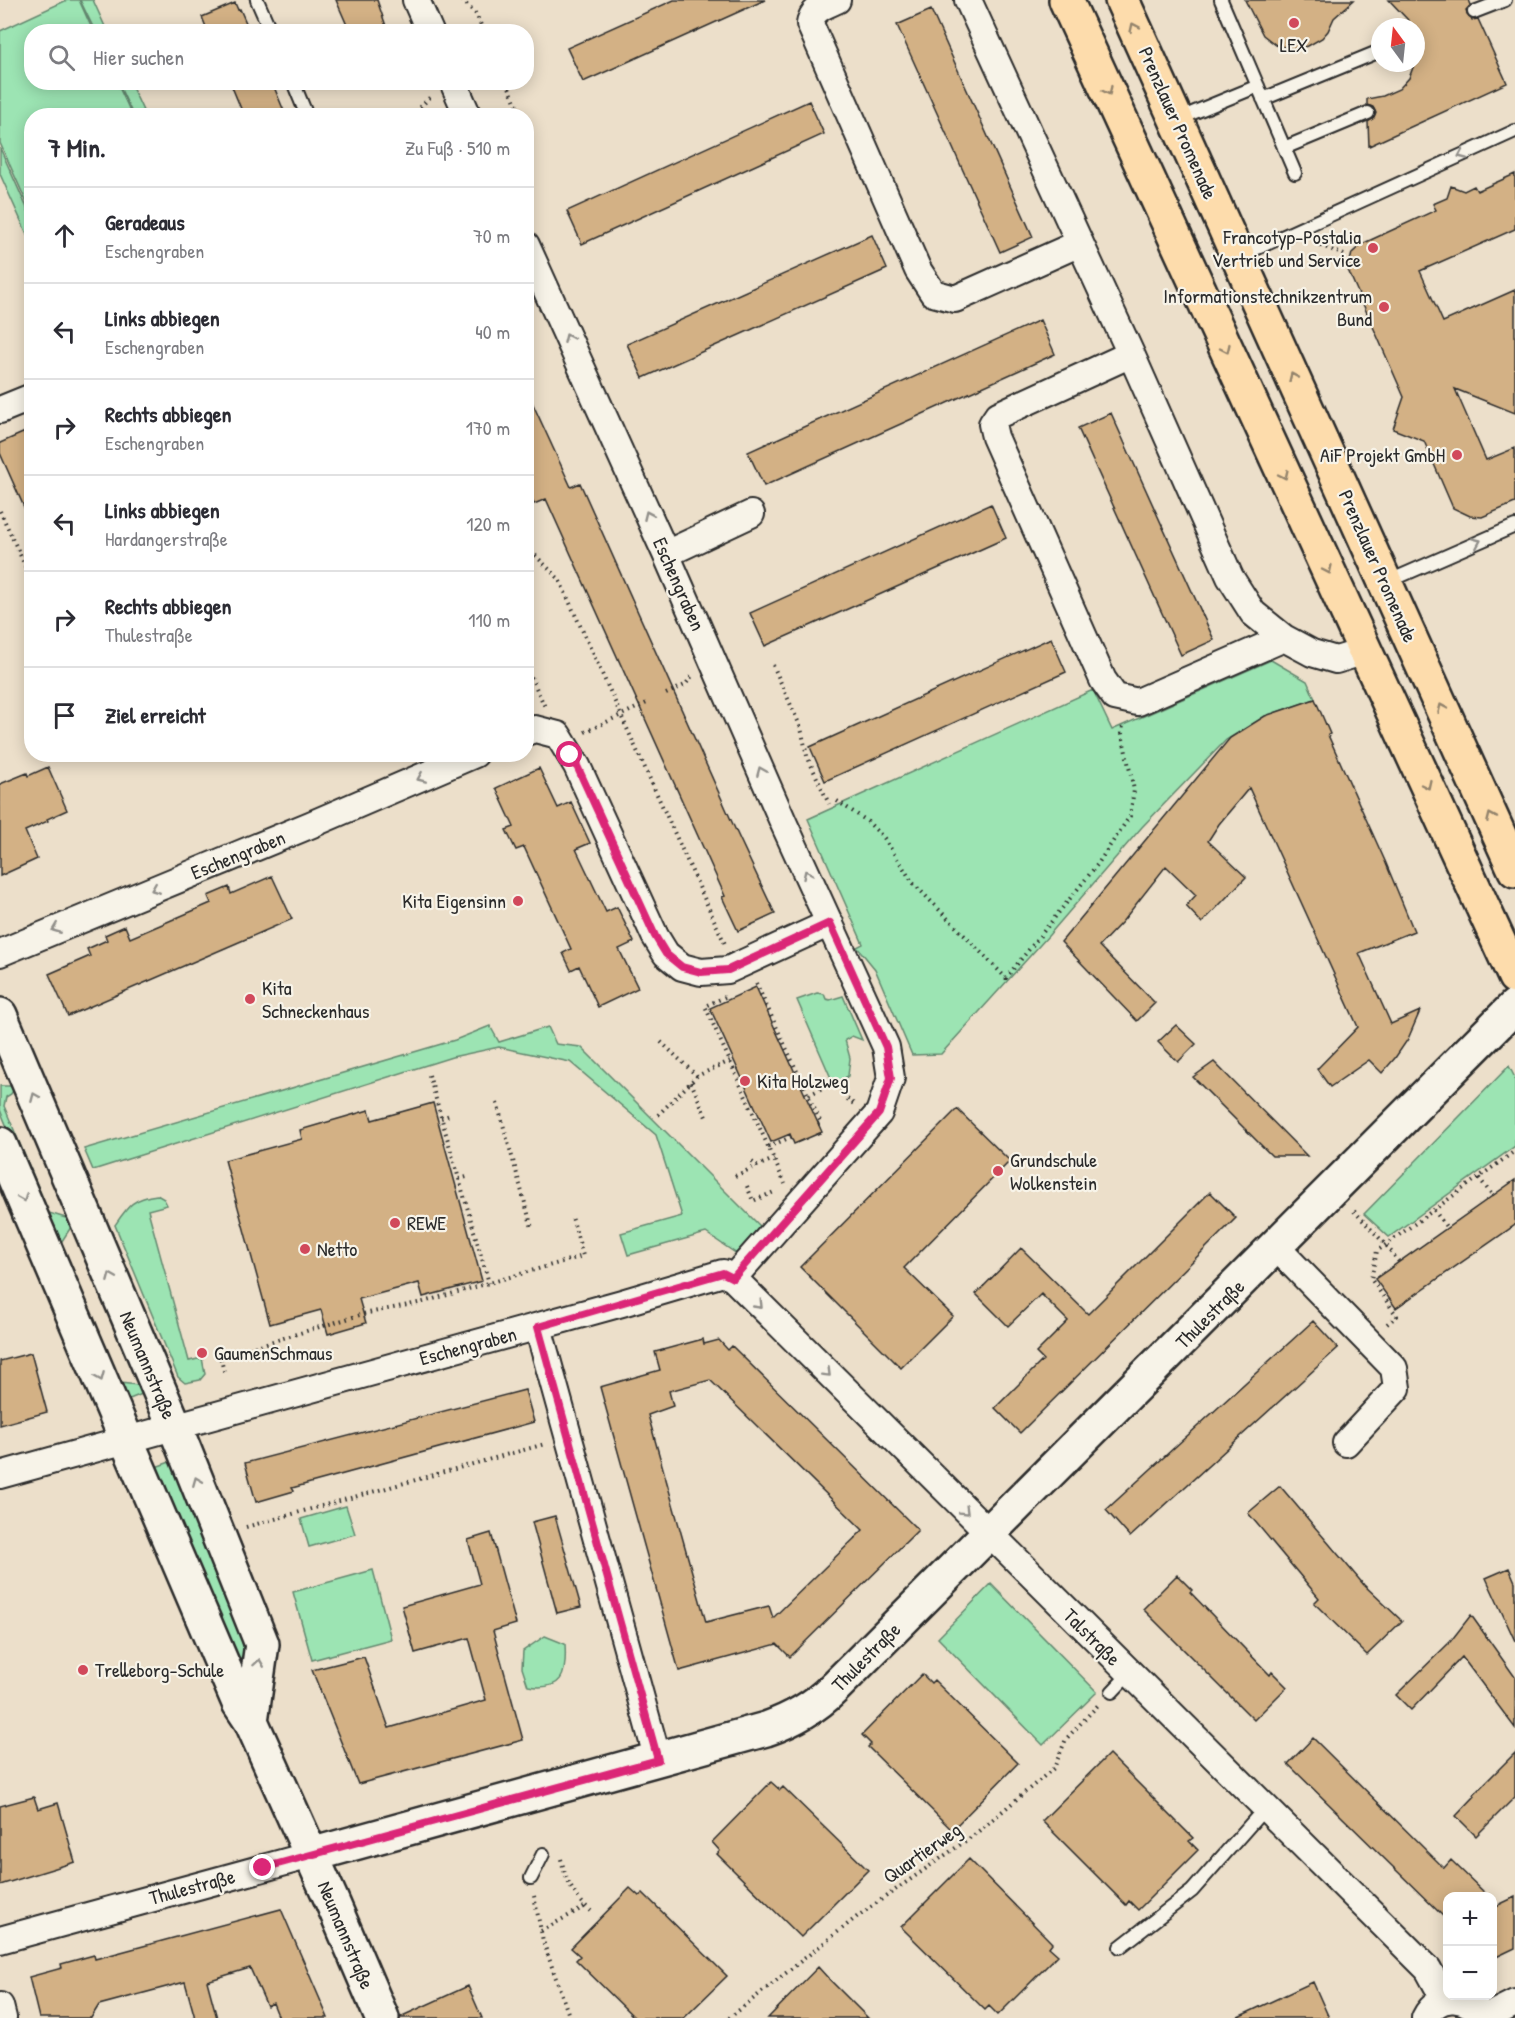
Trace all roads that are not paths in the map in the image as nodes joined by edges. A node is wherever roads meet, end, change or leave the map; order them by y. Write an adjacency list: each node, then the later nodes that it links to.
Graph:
1 (257, 0): 10 (lane)
2 (416, 0): 11 (street)
3 (837, 0): 24 (street)
4 (969, 0): 24 (street)
5 (1066, 0): 31 (main road, one-way to 31)
6 (1122, 0): 20 (main road, Prenzlauer Promenade, one-way to 6)
7 (1221, 0): 13 (lane)
8 (1504, 0): 9 (lane)
9 (1478, 7)
10 (268, 24)
11 (426, 24)
12 (1371, 55): 16 (lane)
13 (1258, 86): 16 (lane); 20 (lane)
14 (296, 90): 17 (lane)
15 (447, 90): 18 (street)
16 (1263, 99): 22 (lane)
17 (304, 108)
18 (462, 108)
19 (1368, 113): 22 (lane)
20 (1177, 120): 25 (main road, Prenzlauer Promenade)
21 (1515, 131): 25 (lane, one-way to 25)
22 (1284, 148): 23 (lane)
23 (1295, 173)
24 (1080, 243): 27 (street)
25 (1238, 257): 30 (main road, Prenzlauer Promenade, one-way to 25)
26 (534, 263): 34 (street, Eschengraben, one-way to 26)
27 (1131, 354): 36 (street); 36 (street)
28 (24, 400): 29 (street)
29 (0, 410)
30 (1309, 413): 31 (main road); 35 (main road, Prenzlauer Promenade)
31 (1264, 433): 37 (main road, one-way to 37)
32 (751, 514): 34 (street)
33 (1515, 526): 35 (lane, one-way to 33)
34 (666, 555): 41 (street, Eschengraben, one-way to 34)
35 (1386, 582): 40 (main road, Prenzlauer Promenade, one-way to 35)
36 (1284, 638): 37 (street)
37 (1366, 651): 43 (main road, one-way to 43)
38 (534, 729): 41 (street)
39 (456, 762): 42 (street, Eschengraben, one-way to 42)
40 (1515, 870)
41 (830, 923): 48 (street, Eschengraben)
42 (0, 953)
43 (1515, 977)
44 (1515, 1006): 47 (street, Thulestraße)
45 (0, 1016): 50 (street, Neumannstraße, one-way to 45)
46 (0, 1144): 51 (street, Neumannstraße, one-way to 51)
47 (1276, 1247): 52 (street); 54 (street, Thulestraße)
48 (733, 1278): 49 (street, Eschengraben); 54 (street, Talstraße, one-way to 54)
49 (538, 1327): 50 (street, Eschengraben); 56 (street)
50 (175, 1427): 51 (street, Eschengraben); 55 (street, Neumannstraße, one-way to 50)
51 (128, 1440): 53 (street, Eschengraben); 55 (street, Neumannstraße)
52 (1346, 1443)
53 (0, 1475)
54 (989, 1535): 56 (street, Thulestraße); 57 (street, Talstraße)
55 (251, 1721): 59 (street, Neumannstraße)
56 (658, 1760): 59 (street, Thulestraße)
57 (1265, 1808): 62 (lane); 63 (street, Talstraße)
58 (543, 1854): 60 (lane)
59 (311, 1855): 61 (street, Thulestraße); 67 (street, Neumannstraße)
60 (531, 1878)
61 (0, 1941)
62 (1120, 1947)
63 (1445, 2001): 68 (street); 69 (street)
64 (1515, 2003): 69 (street)
65 (0, 2006): 66 (street)
66 (3, 2018)
67 (382, 2018)
68 (1425, 2018)
69 (1485, 2018)

